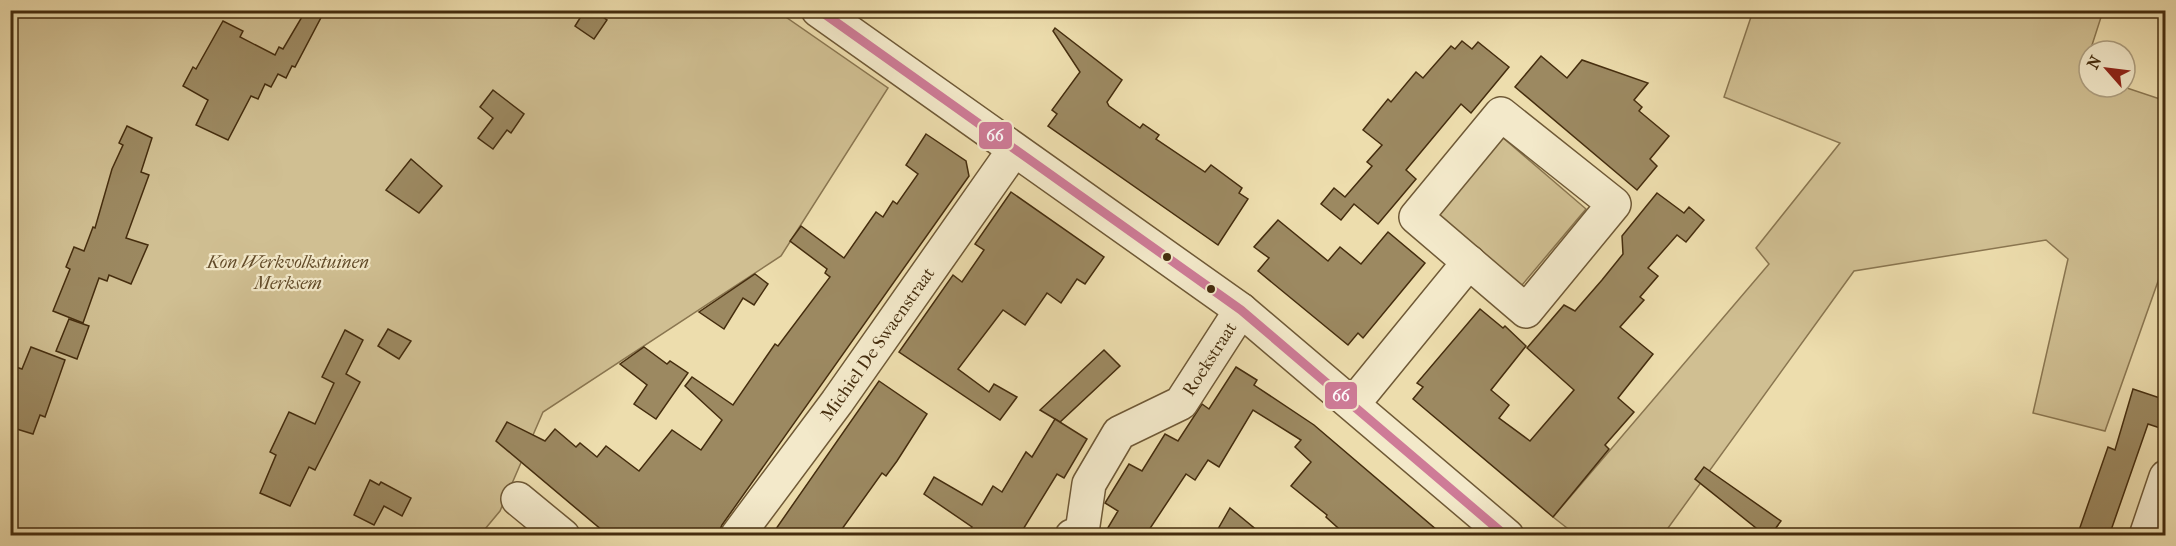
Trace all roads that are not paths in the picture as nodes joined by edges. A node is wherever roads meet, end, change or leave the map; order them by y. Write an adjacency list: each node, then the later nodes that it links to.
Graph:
1 (818, 10): 2 (street)
2 (1014, 150): 4 (street); 9 (street, Michiel De Swaenstraat)
3 (1469, 262): 3 (street); 5 (street)
4 (1241, 310): 5 (street); 10 (street, Roekstraat)
5 (1353, 404): 11 (street)
6 (2166, 477): 12 (street)
7 (518, 499): 8 (street)
8 (563, 536)
9 (737, 536)
10 (1072, 536)
11 (1507, 536)
12 (2146, 536)

